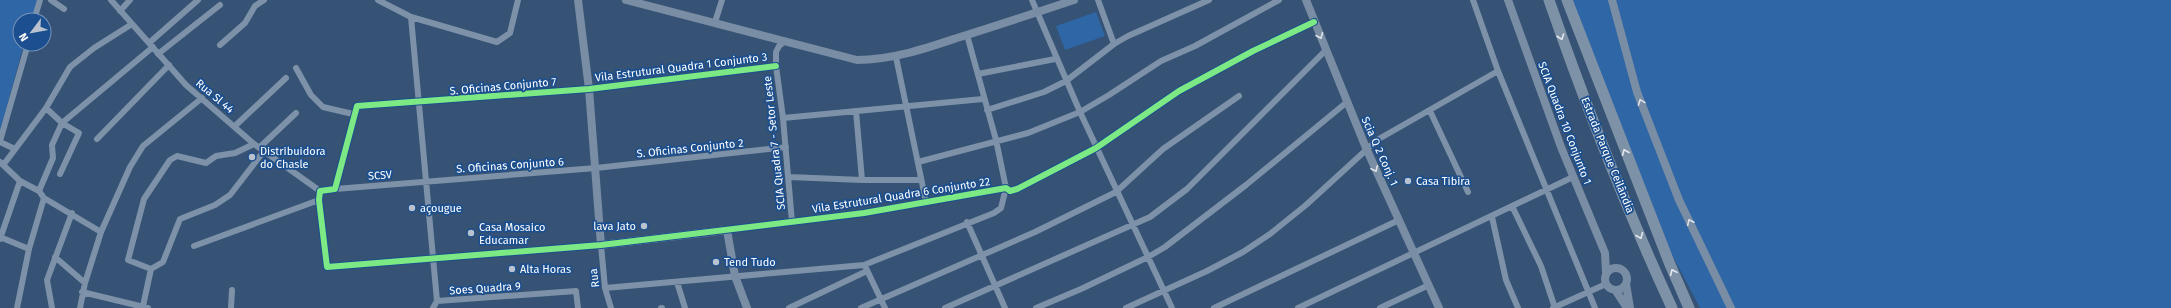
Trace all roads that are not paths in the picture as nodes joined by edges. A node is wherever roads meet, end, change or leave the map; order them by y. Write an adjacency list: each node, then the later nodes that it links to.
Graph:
1 (40, 0): 26 (street)
2 (51, 0): 24 (street)
3 (111, 0): 25 (street, Rua Sl 44)
4 (130, 0): 25 (street)
5 (198, 0): 35 (street)
6 (264, 0): 36 (street)
7 (378, 0): 28 (street)
8 (518, 0): 28 (street)
9 (578, 0): 49 (street)
10 (626, 0): 29 (street)
11 (722, 0): 29 (street)
12 (1032, 0): 27 (street)
13 (1074, 0): 27 (street)
14 (1098, 0): 34 (street)
15 (1208, 0): 34 (street)
16 (1279, 0): 60 (street)
17 (1306, 0): 30 (street, Scia Q 2 Conj. 1)
18 (1473, 0): 45 (street)
19 (1508, 0): 78 (street, SCIA Quadra 10 Conjunto 1)
20 (1549, 0): 158 (highway, Estrada Parque Ceilândia, one-way to 158)
21 (1567, 0): 159 (highway, Estrada Parque Ceilândia, one-way to 21)
22 (1612, 0): 160 (street, one-way to 22)
23 (220, 5): 39 (street)
24 (64, 9)
25 (120, 11): 31 (street, Rua Sl 44)
26 (36, 12)
27 (1036, 13): 32 (street); 41 (street)
28 (411, 17): 54 (street, Soes Quadra 9)
29 (715, 22): 33 (street)
30 (1314, 22): 37 (street, Scia Q 2 Conj. 1, one-way to 37); 71 (street, Vila Estrutural Quadra 6 Conjunto 22)
31 (132, 24): 35 (street, Rua Sl 44); 56 (street)
32 (967, 35): 40 (street); 46 (street)
33 (785, 41): 40 (street); 43 (street, SCIA Quadra 7 - Setor Leste)
34 (1114, 44): 48 (street)
35 (151, 45): 39 (street, Rua Sl 44); 64 (street)
36 (220, 45)
37 (1326, 50): 53 (street, Scia Q 2 Conj. 1); 100 (street)
38 (26, 52): 68 (street)
39 (158, 54): 42 (street, Rua Sl 44)
40 (896, 57): 55 (street)
41 (1055, 59): 46 (street); 48 (street)
42 (168, 65): 51 (street, Rua Sl 44); 66 (street)
43 (776, 66): 49 (street, Vila Estrutural Quadra 1 Conjunto 3); 63 (street, SCIA Quadra 7 - Setor Leste)
44 (296, 68): 62 (street)
45 (1498, 71): 59 (street); 86 (street)
46 (978, 74): 52 (street)
47 (286, 78): 65 (street)
48 (1066, 81): 57 (street); 60 (street)
49 (589, 89): 54 (street, S. Oficinas Conjunto 7); 76 (street)
50 (1239, 96): 89 (street)
51 (202, 98): 65 (street, Rua Sl 44); 102 (street)
52 (983, 99): 55 (street); 57 (street)
53 (1347, 102): 72 (street, Scia Q 2 Conj. 1); 111 (street)
54 (419, 103): 62 (street, S. Oficinas Conjunto 7); 83 (street, Soes Quadra 9)
55 (906, 107): 58 (street); 74 (street)
56 (46, 108): 64 (street); 73 (street)
57 (987, 110): 67 (street)
58 (856, 111): 63 (street); 80 (street)
59 (1430, 111): 72 (street); 90 (street)
60 (1080, 112): 67 (street); 71 (street)
61 (296, 114): 70 (street)
62 (354, 114): 85 (street)
63 (783, 118): 69 (street, SCIA Quadra 7 - Setor Leste)
64 (62, 123): 77 (street); 87 (street)
65 (235, 126): 70 (street, Rua Sl 44)
66 (97, 139)
67 (996, 140): 74 (street); 84 (street)
68 (0, 142): 73 (street)
69 (786, 147): 76 (street, S. Oficinas Conjunto 2); 79 (street, SCIA Quadra 7 - Setor Leste)
70 (259, 148): 88 (street, Rua Sl 44); 115 (street); 115 (street)
71 (1096, 148): 84 (street, Vila Estrutural Quadra 6 Conjunto 22); 89 (street)
72 (1366, 148): 97 (street, Scia Q 2 Conj. 1, one-way to 97); 126 (street)
73 (15, 150): 75 (street)
74 (918, 162): 81 (street)
75 (2, 163): 82 (street)
76 (596, 168): 83 (street, S. Oficinas Conjunto 6); 104 (street)
77 (60, 174)
78 (1573, 177): 86 (street); 108 (street, SCIA Quadra 10 Conjunto 1)
79 (789, 178): 80 (street); 98 (street, SCIA Quadra 7 - Setor Leste)
80 (862, 180): 81 (street)
81 (921, 180): 93 (street)
82 (20, 181): 87 (street); 103 (street)
83 (426, 182): 85 (street, SCSV); 112 (street, Soes Quadra 9)
84 (1006, 188): 93 (street, Vila Estrutural Quadra 6 Conjunto 22); 99 (street)
85 (335, 189): 88 (street, SCSV)
86 (1546, 190): 94 (street); 129 (street)
87 (38, 191): 91 (street)
88 (320, 192): 92 (street)
89 (1116, 192): 100 (street); 109 (street)
90 (1468, 192)
91 (44, 198): 95 (street); 106 (street)
92 (319, 200): 105 (street); 112 (street)
93 (926, 202): 98 (street, Vila Estrutural Quadra 6 Conjunto 22)
94 (1512, 206): 96 (street); 155 (street)
95 (72, 214): 102 (street); 110 (street)
96 (1492, 217): 107 (street); 154 (street)
97 (1399, 220): 107 (street, Scia Q 2 Conj. 1); 150 (street)
98 (792, 222): 101 (street, Vila Estrutural Quadra 6 Conjunto 22)
99 (967, 222): 109 (street); 114 (street)
100 (1133, 226): 111 (street); 123 (street)
101 (727, 230): 104 (street); 117 (street)
102 (101, 232): 119 (street)
103 (0, 238): 106 (street)
104 (601, 245): 112 (street); 124 (street, Rua)
105 (194, 246)
106 (29, 249): 133 (street)
107 (1414, 252): 122 (street, Scia Q 2 Conj. 1); 151 (street)
108 (1605, 253): 113 (street, SCIA Quadra 10 Conjunto 1); 116 (street, SCIA Quadra 10 Conjunto 1)
109 (983, 254): 123 (street); 130 (street)
110 (55, 257): 119 (street); 134 (street)
111 (1148, 257): 126 (street); 147 (street)
112 (434, 258): 131 (street, Soes Quadra 9)
113 (1617, 267): 116 (street); 121 (street)
114 (866, 268): 117 (street); 130 (street); 142 (street)
115 (151, 269): 132 (street)
116 (1606, 272): 120 (street)
117 (735, 276): 118 (street); 141 (street)
118 (677, 282): 124 (street); 140 (street)
119 (85, 283): 128 (street)
120 (1606, 284): 127 (street); 129 (street)
121 (1626, 284): 127 (street); 157 (street)
122 (1428, 285): 152 (street); 153 (street, Scia Q 2 Conj. 1)
123 (996, 286): 145 (street); 146 (street)
124 (605, 288): 139 (street, Rua)
125 (232, 290): 136 (street)
126 (1165, 291): 148 (street); 149 (street)
127 (1616, 291): 157 (street)
128 (82, 292): 132 (street); 135 (street)
129 (1588, 293): 155 (street); 156 (street)
130 (880, 298): 143 (street); 144 (street)
131 (438, 301): 137 (street); 138 (street, Soes Quadra 9)
132 (146, 307)
133 (17, 308)
134 (52, 308)
135 (80, 308)
136 (231, 308)
137 (433, 308)
138 (578, 308)
139 (611, 308)
140 (685, 308)
141 (747, 308)
142 (789, 308)
143 (861, 308)
144 (885, 308)
145 (945, 308)
146 (1006, 308)
147 (1036, 308)
148 (1126, 308)
149 (1172, 308)
150 (1214, 308)
151 (1298, 308)
152 (1380, 308)
153 (1439, 308)
154 (1518, 308)
155 (1554, 308)
156 (1595, 308)
157 (1629, 308)
158 (1672, 308)
159 (1689, 308)
160 (1731, 308)

